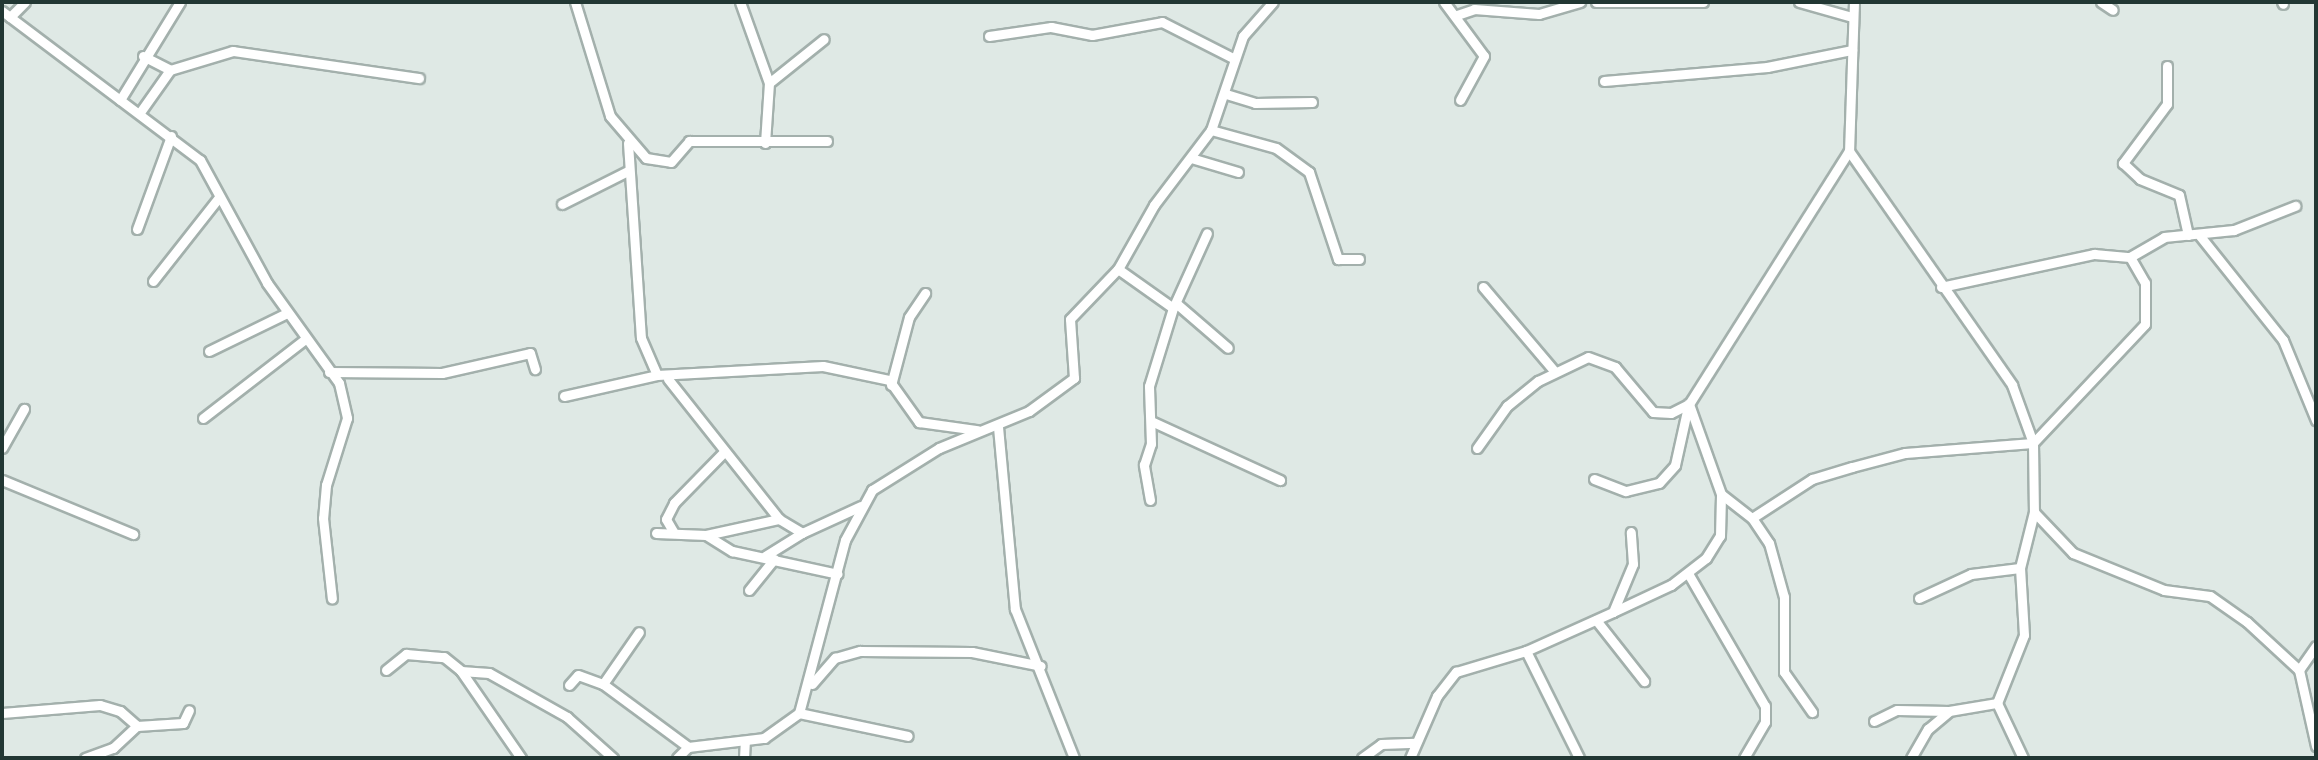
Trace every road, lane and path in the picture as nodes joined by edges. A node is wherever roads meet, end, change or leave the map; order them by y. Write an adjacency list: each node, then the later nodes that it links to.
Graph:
1 (25, 2): 14 (street)
2 (180, 2): 20 (street)
3 (575, 2): 35 (street)
4 (740, 2): 26 (street)
5 (1273, 2): 21 (street)
6 (1444, 2): 15 (street)
7 (1580, 2): 15 (street)
8 (1596, 2): 9 (street)
9 (1703, 2)
10 (1799, 2): 16 (street)
11 (1854, 2): 16 (street)
12 (2101, 2): 13 (street)
13 (2113, 10)
14 (6, 14): 28 (street)
15 (1457, 15): 29 (street)
16 (1852, 17): 19 (street)
17 (989, 36): 21 (street)
18 (824, 39): 26 (street)
19 (1852, 50): 25 (street); 37 (street)
20 (143, 56): 23 (street); 28 (street)
21 (1233, 58): 27 (street)
22 (2167, 66): 46 (street)
23 (170, 70): 24 (street); 31 (street)
24 (419, 78)
25 (1604, 81)
26 (769, 83): 36 (street)
27 (1226, 94): 30 (street); 32 (street)
28 (120, 100): 31 (street)
29 (1460, 100)
30 (1312, 102)
31 (141, 111): 33 (street)
32 (1211, 130): 38 (street); 49 (street)
33 (171, 136): 41 (street); 44 (street)
34 (827, 141): 36 (street)
35 (628, 143): 36 (street); 39 (street)
36 (765, 143)
37 (1849, 151): 53 (street); 66 (street)
38 (1191, 158): 40 (street); 50 (street)
39 (628, 171): 42 (street); 63 (street)
40 (1238, 172)
41 (219, 197): 51 (street); 56 (street)
42 (562, 204)
43 (2295, 206): 47 (street)
44 (137, 229)
45 (1207, 233): 55 (street)
46 (2188, 235): 47 (street); 48 (street)
47 (2200, 236): 69 (street)
48 (2130, 257): 53 (street); 73 (street)
49 (1359, 259)
50 (1118, 269): 55 (street); 71 (street)
51 (153, 281)
52 (1483, 287): 62 (street)
53 (1941, 287): 73 (street)
54 (925, 293): 64 (street)
55 (1175, 306): 58 (street); 70 (street)
56 (287, 313): 57 (street); 59 (street)
57 (304, 340): 61 (street); 68 (street)
58 (1228, 348)
59 (209, 351)
60 (535, 369): 61 (street)
61 (329, 372): 98 (street)
62 (1555, 372): 66 (street); 75 (street)
63 (663, 377): 64 (street); 65 (street); 76 (street)
64 (891, 385): 72 (street)
65 (564, 396)
66 (1689, 404): 77 (street); 80 (street)
67 (24, 409): 74 (street)
68 (203, 418)
69 (2316, 420)
70 (1151, 421): 79 (street); 81 (street)
71 (998, 427): 72 (street); 104 (street)
72 (977, 430): 82 (street)
73 (2033, 443): 83 (street); 84 (street)
74 (2, 448)
75 (1477, 448)
76 (724, 452): 85 (street); 88 (street)
77 (1594, 479)
78 (2, 480): 90 (street)
79 (1280, 480)
80 (1721, 494): 84 (street); 95 (street)
81 (1150, 500)
82 (861, 506): 89 (street); 94 (street)
83 (2034, 512): 93 (street); 106 (street)
84 (1752, 518): 115 (street)
85 (779, 519): 89 (street); 91 (street)
86 (1631, 532): 99 (street)
87 (656, 533): 88 (street)
88 (674, 533): 91 (street)
89 (802, 533): 92 (street)
90 (133, 534)
91 (706, 535): 92 (street)
92 (770, 558): 94 (street); 96 (street)
93 (2020, 568): 97 (street); 112 (street)
94 (838, 574): 110 (street)
95 (1689, 575): 99 (street); 134 (street)
96 (749, 590)
97 (1919, 598)
98 (332, 599)
99 (1613, 612): 100 (street)
100 (1596, 620): 103 (street); 108 (street)
101 (639, 632): 109 (street)
102 (2316, 646): 106 (street)
103 (1526, 651): 122 (street); 133 (street)
104 (1041, 666): 110 (street); 130 (street)
105 (386, 670): 107 (street)
106 (2299, 670): 123 (street)
107 (461, 671): 126 (street); 127 (street)
108 (1644, 681)
109 (603, 684): 111 (street); 124 (street)
110 (812, 684): 117 (street)
111 (569, 685)
112 (1997, 703): 114 (street); 136 (street)
113 (189, 710): 119 (street)
114 (1949, 711): 118 (street); 135 (street)
115 (1812, 712)
116 (2, 713): 119 (street)
117 (799, 713): 120 (street); 121 (street)
118 (1874, 721)
119 (137, 726): 125 (street)
120 (908, 736)
121 (745, 741): 124 (street); 129 (street)
122 (1416, 743): 131 (street); 132 (street)
123 (2316, 746)
124 (688, 747): 128 (street)
125 (85, 758)
126 (521, 758)
127 (613, 758)
128 (677, 758)
129 (744, 758)
130 (1074, 758)
131 (1362, 758)
132 (1410, 758)
133 (1579, 758)
134 (1744, 758)
135 (1911, 758)
136 (2023, 758)

